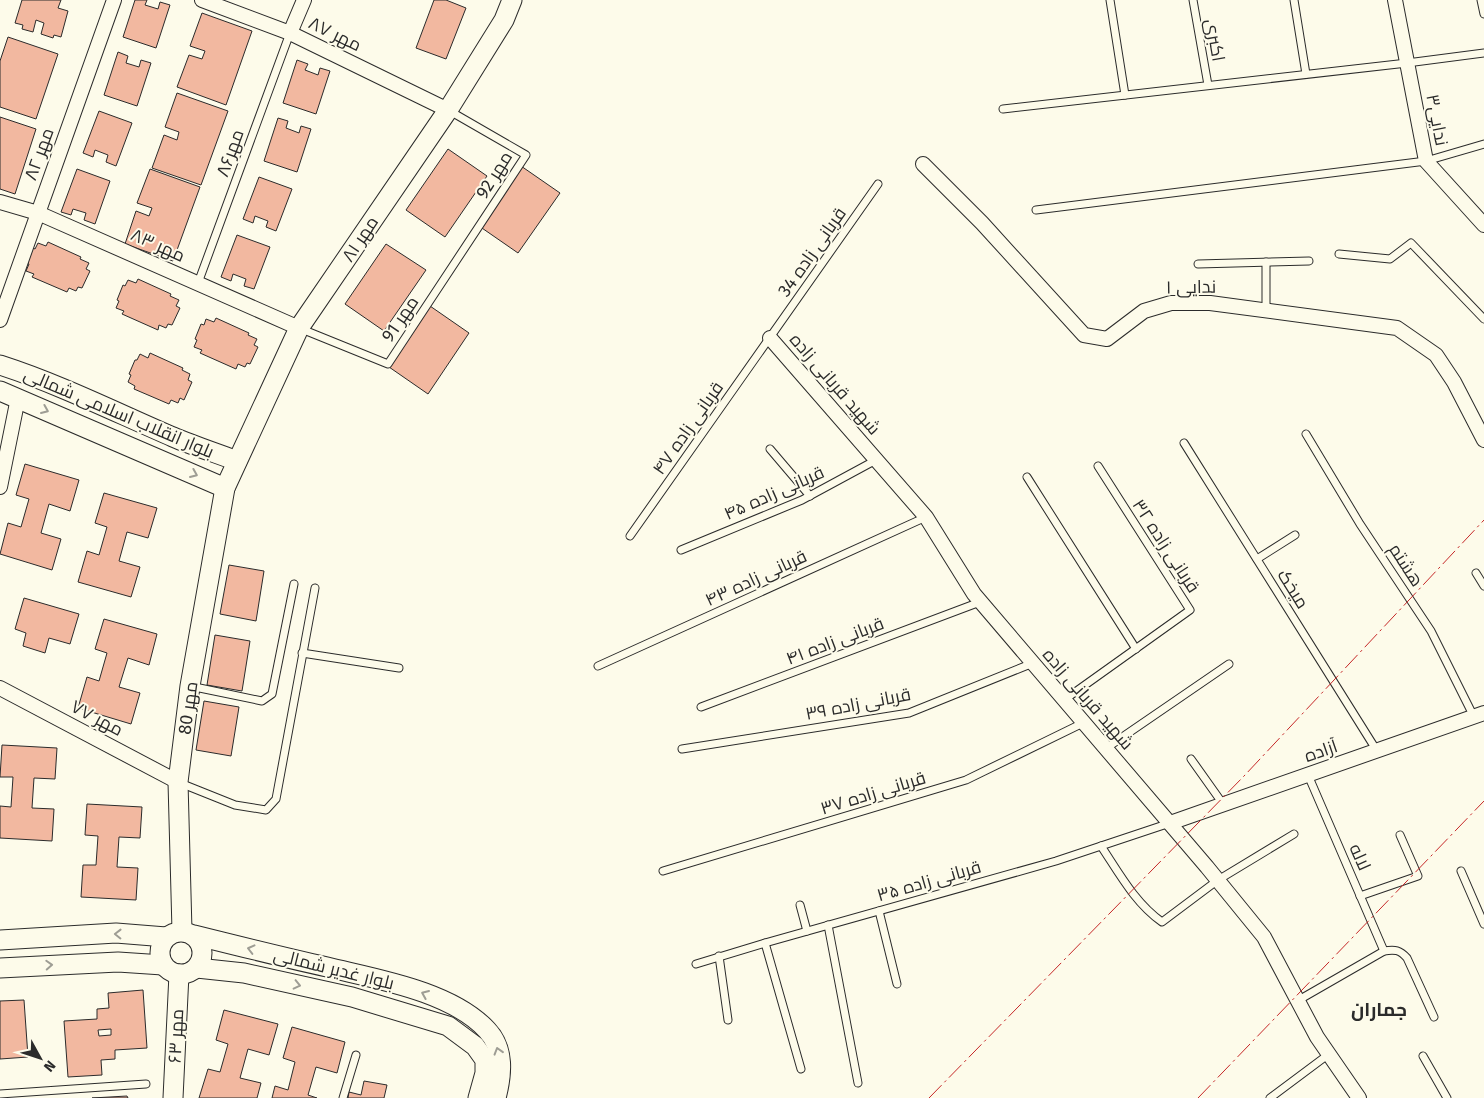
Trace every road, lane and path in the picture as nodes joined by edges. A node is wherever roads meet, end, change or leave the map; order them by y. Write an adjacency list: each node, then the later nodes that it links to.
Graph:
1 (114, 0): 25 (street, مهر ۸۲)
2 (202, 0): 11 (street, مهر ۸۷)
3 (304, 0): 11 (street)
4 (512, 0): 18 (main road, مهر ۸۱)
5 (1110, 0): 16 (lane)
6 (1193, 0): 15 (lane, اکبری)
7 (1294, 0): 14 (lane)
8 (1395, 0): 13 (street, ندایی۳)
9 (1481, 0): 10 (lane)
10 (1484, 14)
11 (290, 33): 18 (street, مهر ۸۷); 32 (lane, مهر۸۶)
12 (1484, 53): 13 (lane)
13 (1407, 63): 14 (lane); 20 (street, ندایی۳)
14 (1306, 74): 15 (lane)
15 (1208, 86): 16 (lane)
16 (1125, 95): 17 (lane)
17 (1003, 108)
18 (448, 110): 28 (lane, مهر 92); 36 (main road, مهر ۸۱)
19 (1484, 144): 20 (lane)
20 (1426, 161): 24 (lane); 26 (street, ندایی۳)
21 (923, 164): 33 (street, ندایی ۱)
22 (878, 184): 37 (lane, قربانی زاده 34)
23 (0, 202): 25 (street, مهر ۸۳)
24 (1036, 210)
25 (38, 213): 32 (street, مهر ۸۳); 34 (street, مهر ۸۲)
26 (1484, 225)
27 (1338, 254): 35 (lane)
28 (457, 260): 36 (lane, مهر 91)
29 (1309, 261): 30 (lane)
30 (1266, 262): 31 (lane); 33 (lane)
31 (1198, 264)
32 (198, 283): 36 (street, مهر ۸۳)
33 (1266, 311): 42 (street, ندایی ۱)
34 (0, 320)
35 (1484, 320)
36 (299, 328): 46 (main road, مهر ۸۱)
37 (770, 338): 45 (street, شهید قربانی زاده); 54 (lane, قربانی زاده ۴۷)
38 (0, 365): 46 (main road, بلوار انقلاب اسلامی شمالی)
39 (0, 391): 40 (main road, بلوار انقلاب اسلامی شمالی)
40 (18, 398): 49 (street); 50 (main road, بلوار انقلاب اسلامی شمالی, one-way to 50)
41 (1306, 434): 72 (lane, هشتم)
42 (1484, 440)
43 (1184, 443): 56 (lane, میخک)
44 (770, 449): 51 (lane)
45 (876, 460): 51 (lane, قربانی زاده ۴۵); 52 (street, شهید قربانی زاده)
46 (237, 461): 50 (main road, مهر ۸۱)
47 (1098, 466): 62 (lane, قربانی زاده ۳۲)
48 (1027, 477): 62 (lane)
49 (0, 487)
50 (225, 488): 68 (main road, مهر 80)
51 (810, 496): 55 (lane, قربانی زاده ۴۵)
52 (926, 516): 61 (street, شهید قربانی زاده); 66 (lane, قربانی زاده ۴۳)
53 (1295, 535): 56 (lane)
54 (630, 536)
55 (682, 550)
56 (1257, 559): 76 (lane, میخک)
57 (1476, 573): 59 (lane)
58 (294, 584): 68 (lane)
59 (1484, 586)
60 (315, 588): 63 (lane)
61 (980, 602): 64 (street, شهید قربانی زاده); 71 (lane, قربانی زاده ۴۱)
62 (1136, 649): 70 (lane, قربانی زاده ۳۲)
63 (302, 653): 67 (lane); 79 (lane)
64 (1033, 663): 70 (street, شهید قربانی زاده); 75 (lane, قربانی زاده ۳۹)
65 (1229, 664): 74 (lane)
66 (598, 666)
67 (399, 668)
68 (190, 686): 79 (main road, مهر 80)
69 (0, 688): 79 (street, مهر ۷۷)
70 (1064, 700): 73 (street, شهید قربانی زاده)
71 (701, 707)
72 (1479, 715): 76 (street, آزاده)
73 (1083, 723): 74 (street, شهید قربانی زاده); 85 (lane, قربانی زاده ۳۷)
74 (1105, 748): 81 (street, شهید قربانی زاده)
75 (682, 749)
76 (1377, 752): 78 (street, آزاده)
77 (1191, 759): 80 (lane)
78 (1308, 775): 80 (street, آزاده); 88 (lane, لاله)
79 (178, 782): 94 (main road, مهر 80)
80 (1223, 804): 81 (street, آزاده)
81 (1170, 823): 84 (lane, قربانی زاده ۳۵); 87 (street, شهید قربانی زاده)
82 (1294, 834): 87 (lane)
83 (1400, 836): 88 (lane)
84 (1100, 846): 87 (lane); 90 (lane, قربانی زاده ۳۵)
85 (663, 871)
86 (1461, 871): 91 (lane)
87 (1218, 880): 104 (street, شهید قربانی زاده)
88 (1360, 896): 97 (lane, لاله)
89 (800, 905): 93 (lane)
90 (879, 911): 92 (lane, قربانی زاده ۳۵); 103 (lane)
91 (1484, 924)
92 (828, 925): 93 (lane, قربانی زاده ۳۵); 111 (lane)
93 (807, 931): 96 (lane, قربانی زاده ۳۵)
94 (181, 934): 95 (main road, بلوار غدیر شمالی, one-way to 95); 101 (main road); 102 (main road); 117 (main road, بلوار غدیر شمالی, one-way to 94)
95 (0, 940)
96 (765, 943): 98 (lane, قربانی زاده ۳۵); 110 (lane)
97 (1384, 951): 104 (lane); 105 (lane)
98 (719, 956): 99 (lane, قربانی زاده ۳۵); 106 (lane)
99 (696, 964)
100 (0, 968): 102 (main road, one-way to 102)
101 (197, 968): 102 (main road); 116 (main road, بلوار غدیر شمالی, one-way to 116)
102 (171, 970): 114 (main road, مهر ۶۳)
103 (897, 984)
104 (1298, 1001): 107 (street, شهید قربانی زاده)
105 (1434, 1016)
106 (728, 1020)
107 (1329, 1054): 118 (lane); 119 (street, شهید قربانی زاده)
108 (356, 1055): 115 (lane)
109 (1423, 1056): 120 (lane)
110 (801, 1069)
111 (858, 1083)
112 (146, 1084): 113 (lane)
113 (0, 1094)
114 (173, 1098)
115 (343, 1098)
116 (478, 1098)
117 (496, 1098)
118 (1270, 1098)
119 (1359, 1098)
120 (1447, 1098)

